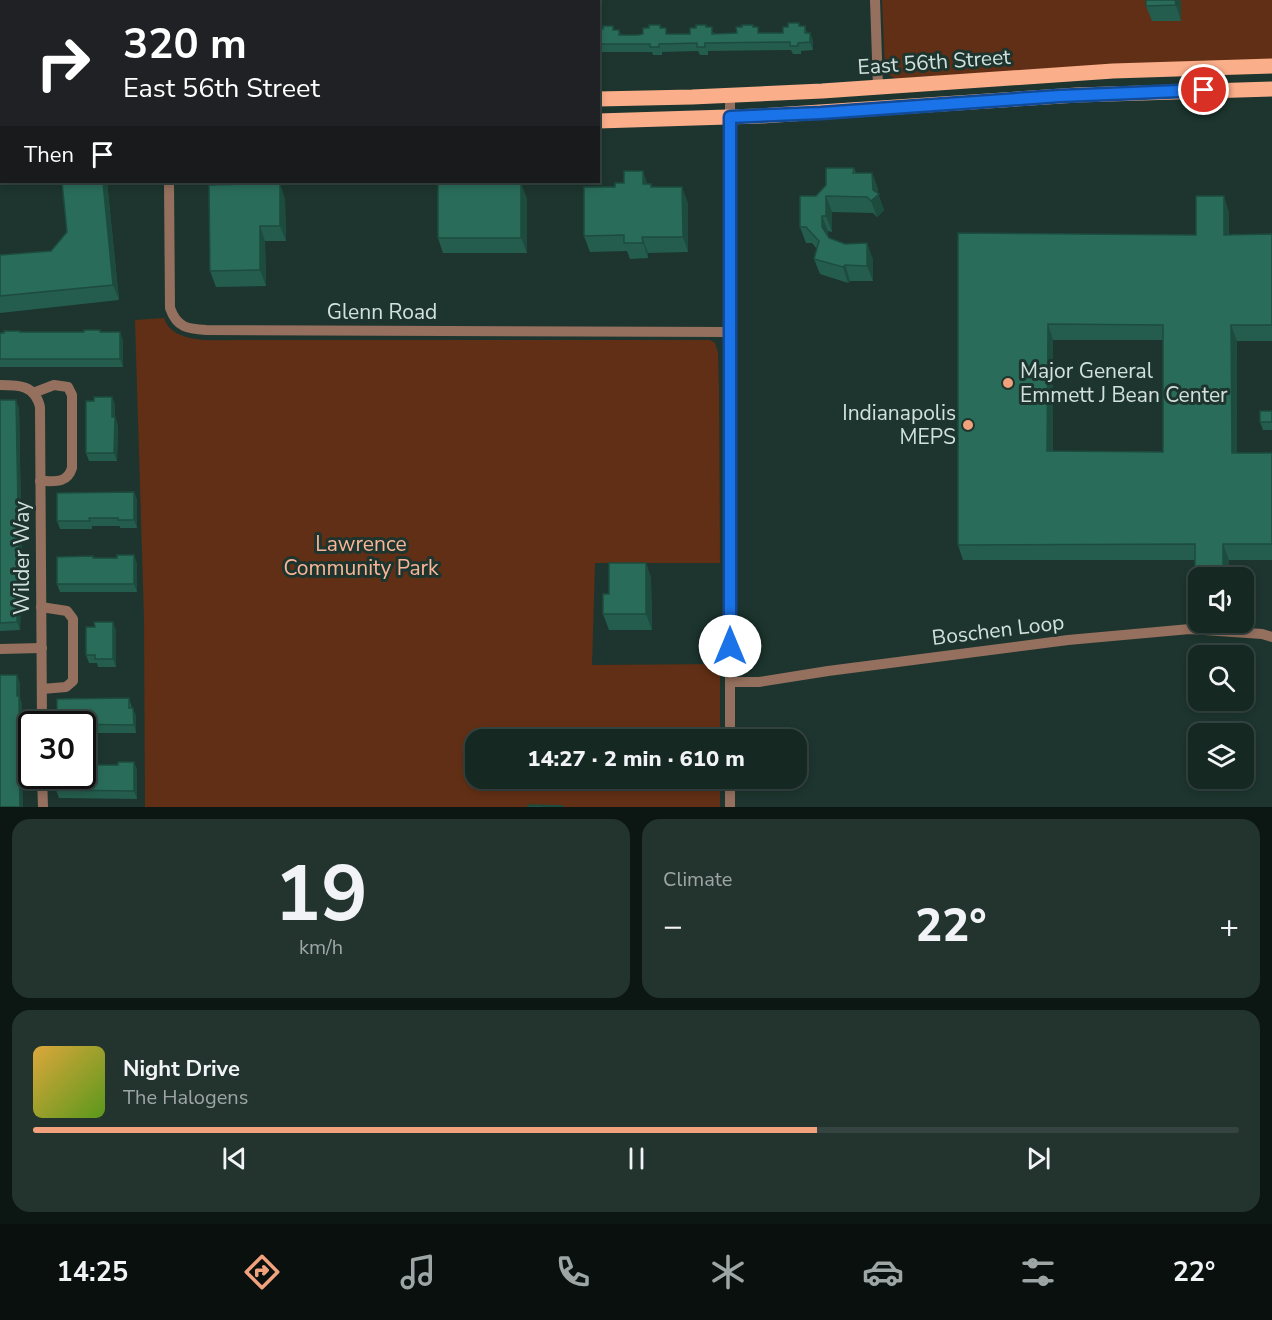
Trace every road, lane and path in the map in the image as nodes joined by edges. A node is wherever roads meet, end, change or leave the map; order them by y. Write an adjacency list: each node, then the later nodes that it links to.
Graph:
1 (875, 0): 3 (street)
2 (1272, 66): 3 (main road, East 56th Street)
3 (878, 87): 5 (main road, East 56th Street)
4 (1272, 89): 7 (main road, East 56th Street)
5 (730, 95): 6 (main road, East 56th Street); 7 (street)
6 (600, 99)
7 (730, 117): 8 (main road, East 56th Street); 10 (street)
8 (600, 121)
9 (170, 183): 10 (street, Glenn Road)
10 (730, 332): 18 (street)
11 (0, 385): 12 (street)
12 (33, 393): 13 (street, Wilder Way); 13 (street)
13 (40, 481): 14 (street, Wilder Way)
14 (41, 607): 16 (street, Wilder Way); 19 (street)
15 (1272, 637): 18 (street, Boschen Loop)
16 (42, 648): 17 (street); 19 (street, Wilder Way)
17 (0, 649)
18 (730, 682): 21 (street)
19 (42, 689): 20 (street, Wilder Way)
20 (42, 711)
21 (730, 729)
22 (42, 789): 24 (street)
23 (730, 789): 25 (street)
24 (43, 807)
25 (730, 807)

